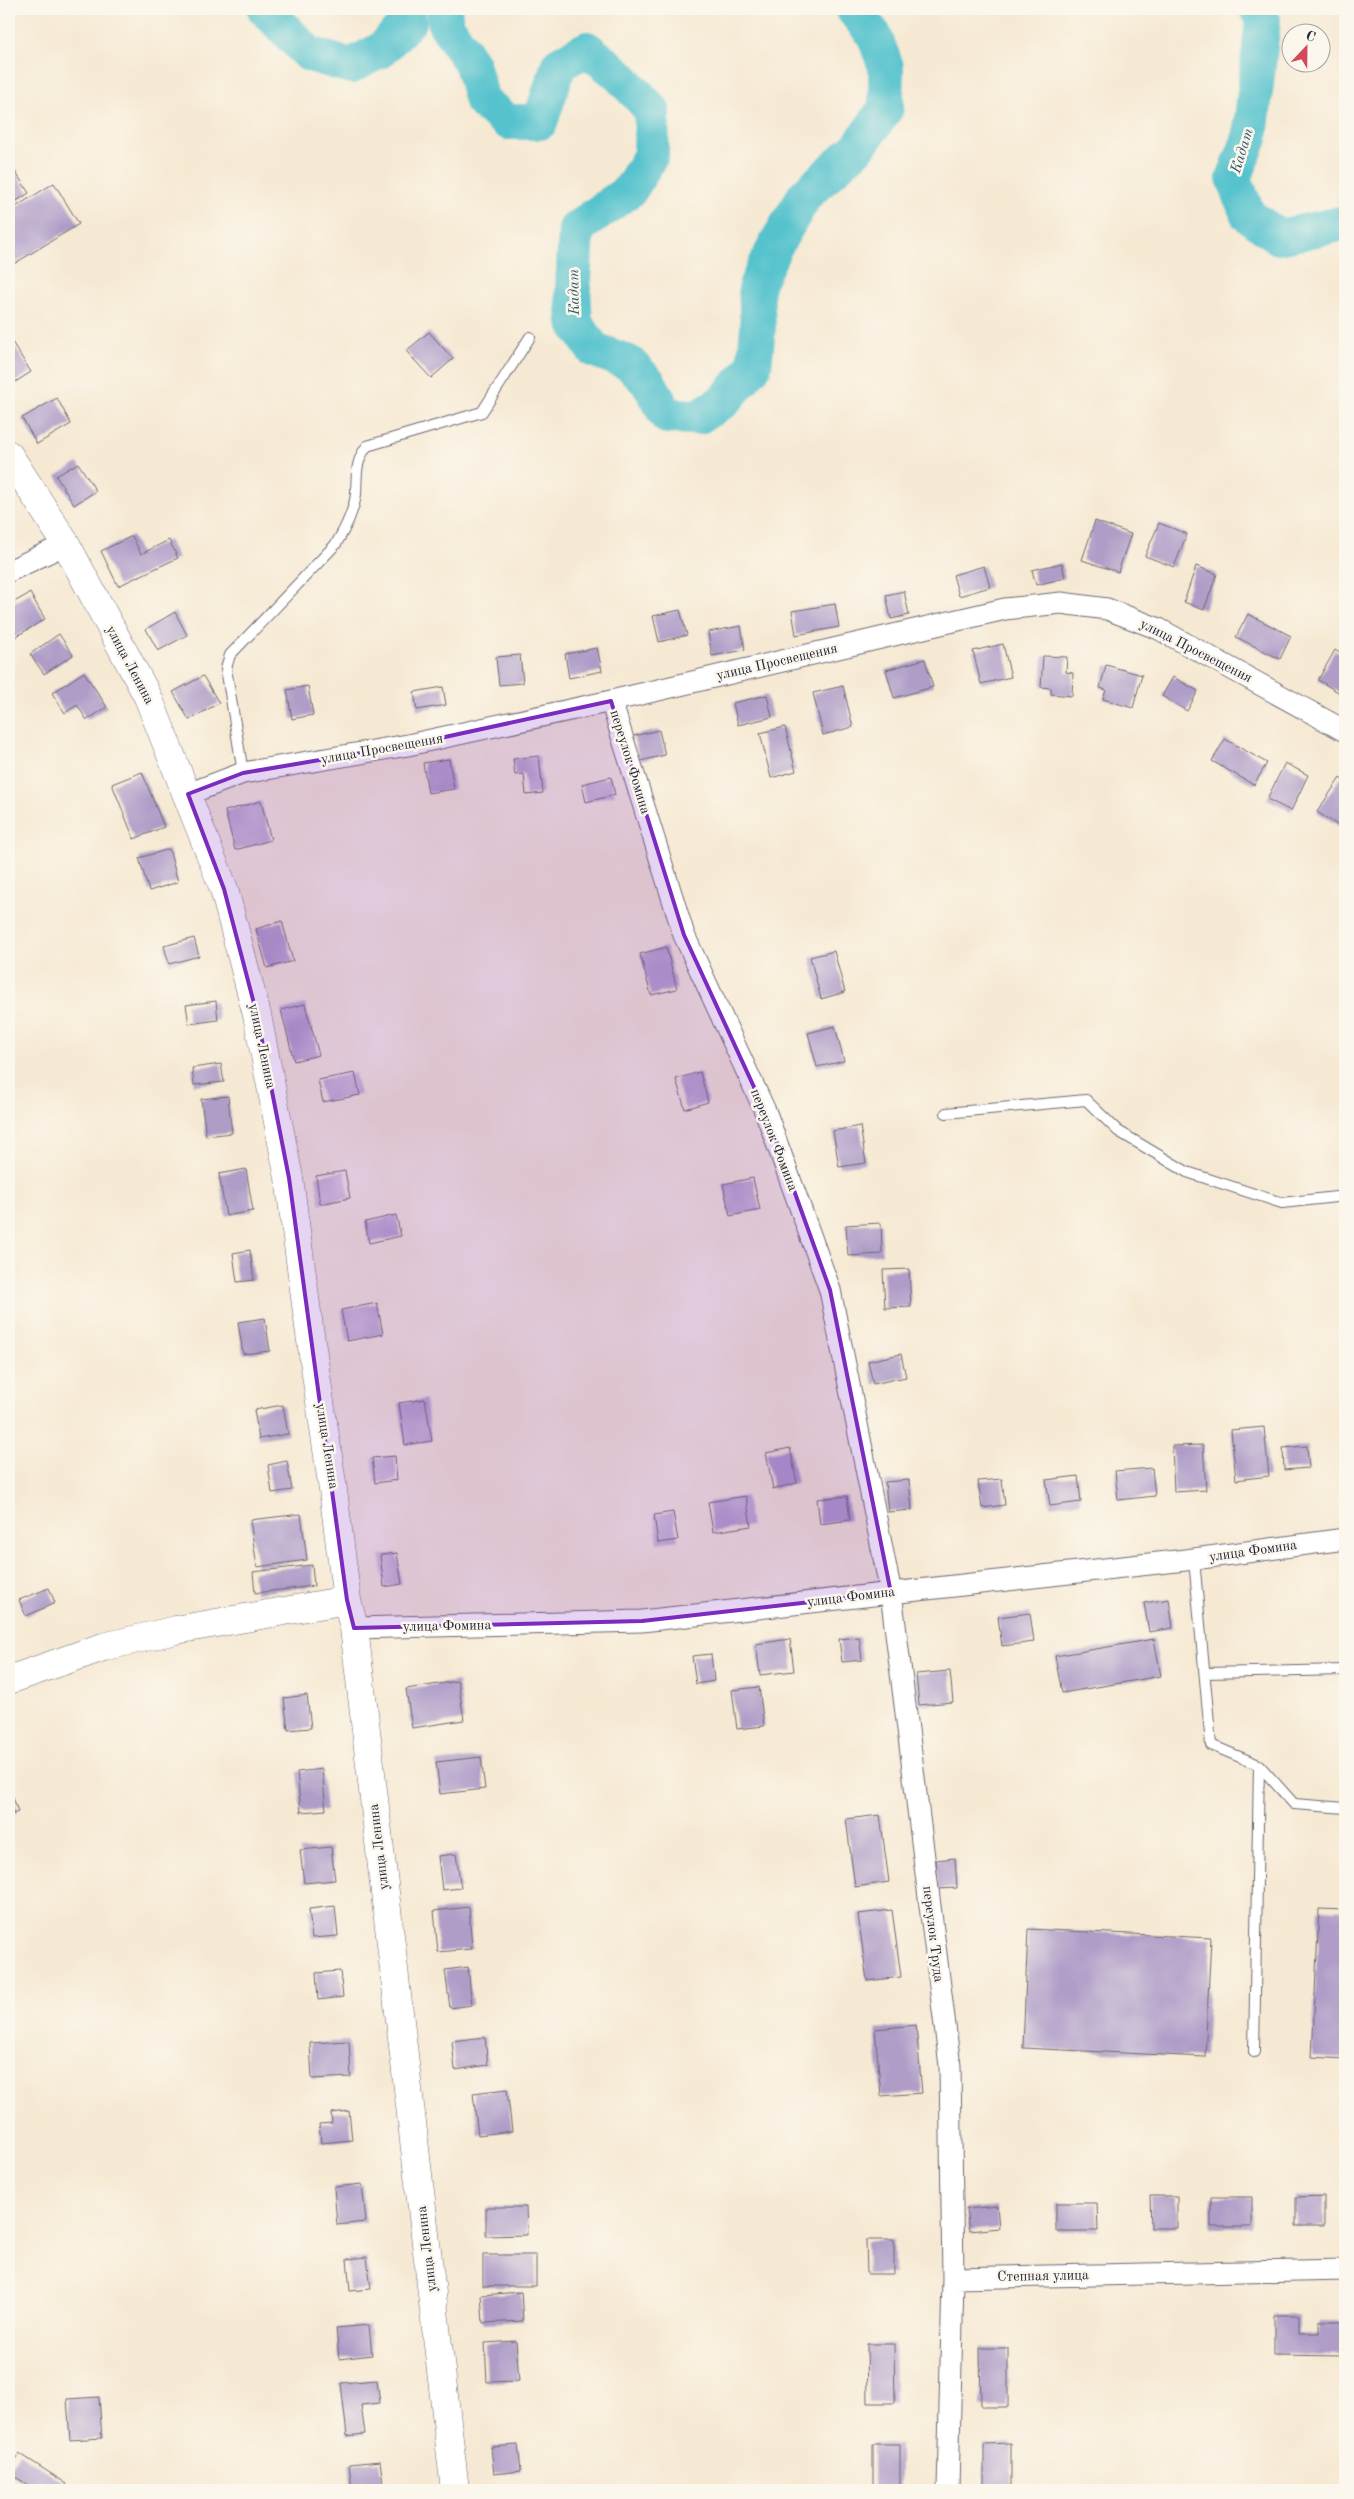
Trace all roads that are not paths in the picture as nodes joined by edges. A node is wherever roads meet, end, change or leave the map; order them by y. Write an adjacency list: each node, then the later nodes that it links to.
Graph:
1 (530, 338): 7 (lane)
2 (9, 455): 3 (street, улица Ленина)
3 (66, 544): 4 (street); 8 (street, улица Ленина)
4 (9, 571)
5 (611, 701): 6 (street, улица Просвещения); 7 (street, улица Просвещения); 13 (street, переулок Фомина)
6 (1345, 731)
7 (243, 774): 8 (street, улица Просвещения)
8 (188, 794): 14 (street, улица Ленина)
9 (946, 1113): 10 (lane)
10 (1345, 1196)
11 (1345, 1539): 12 (street, улица Фомина)
12 (1194, 1559): 13 (street, улица Фомина); 17 (lane)
13 (891, 1593): 15 (street, улица Фомина); 23 (street, переулок Труда)
14 (346, 1600): 15 (street, улица Ленина); 18 (street)
15 (354, 1628): 24 (street, улица Ленина)
16 (1345, 1670): 17 (lane)
17 (1205, 1673): 19 (lane)
18 (9, 1680)
19 (1259, 1765): 20 (lane); 21 (lane)
20 (1345, 1808)
21 (1254, 2052)
22 (1345, 2270): 23 (street, Степная улица)
23 (953, 2278): 25 (street)
24 (455, 2490)
25 (948, 2490)

